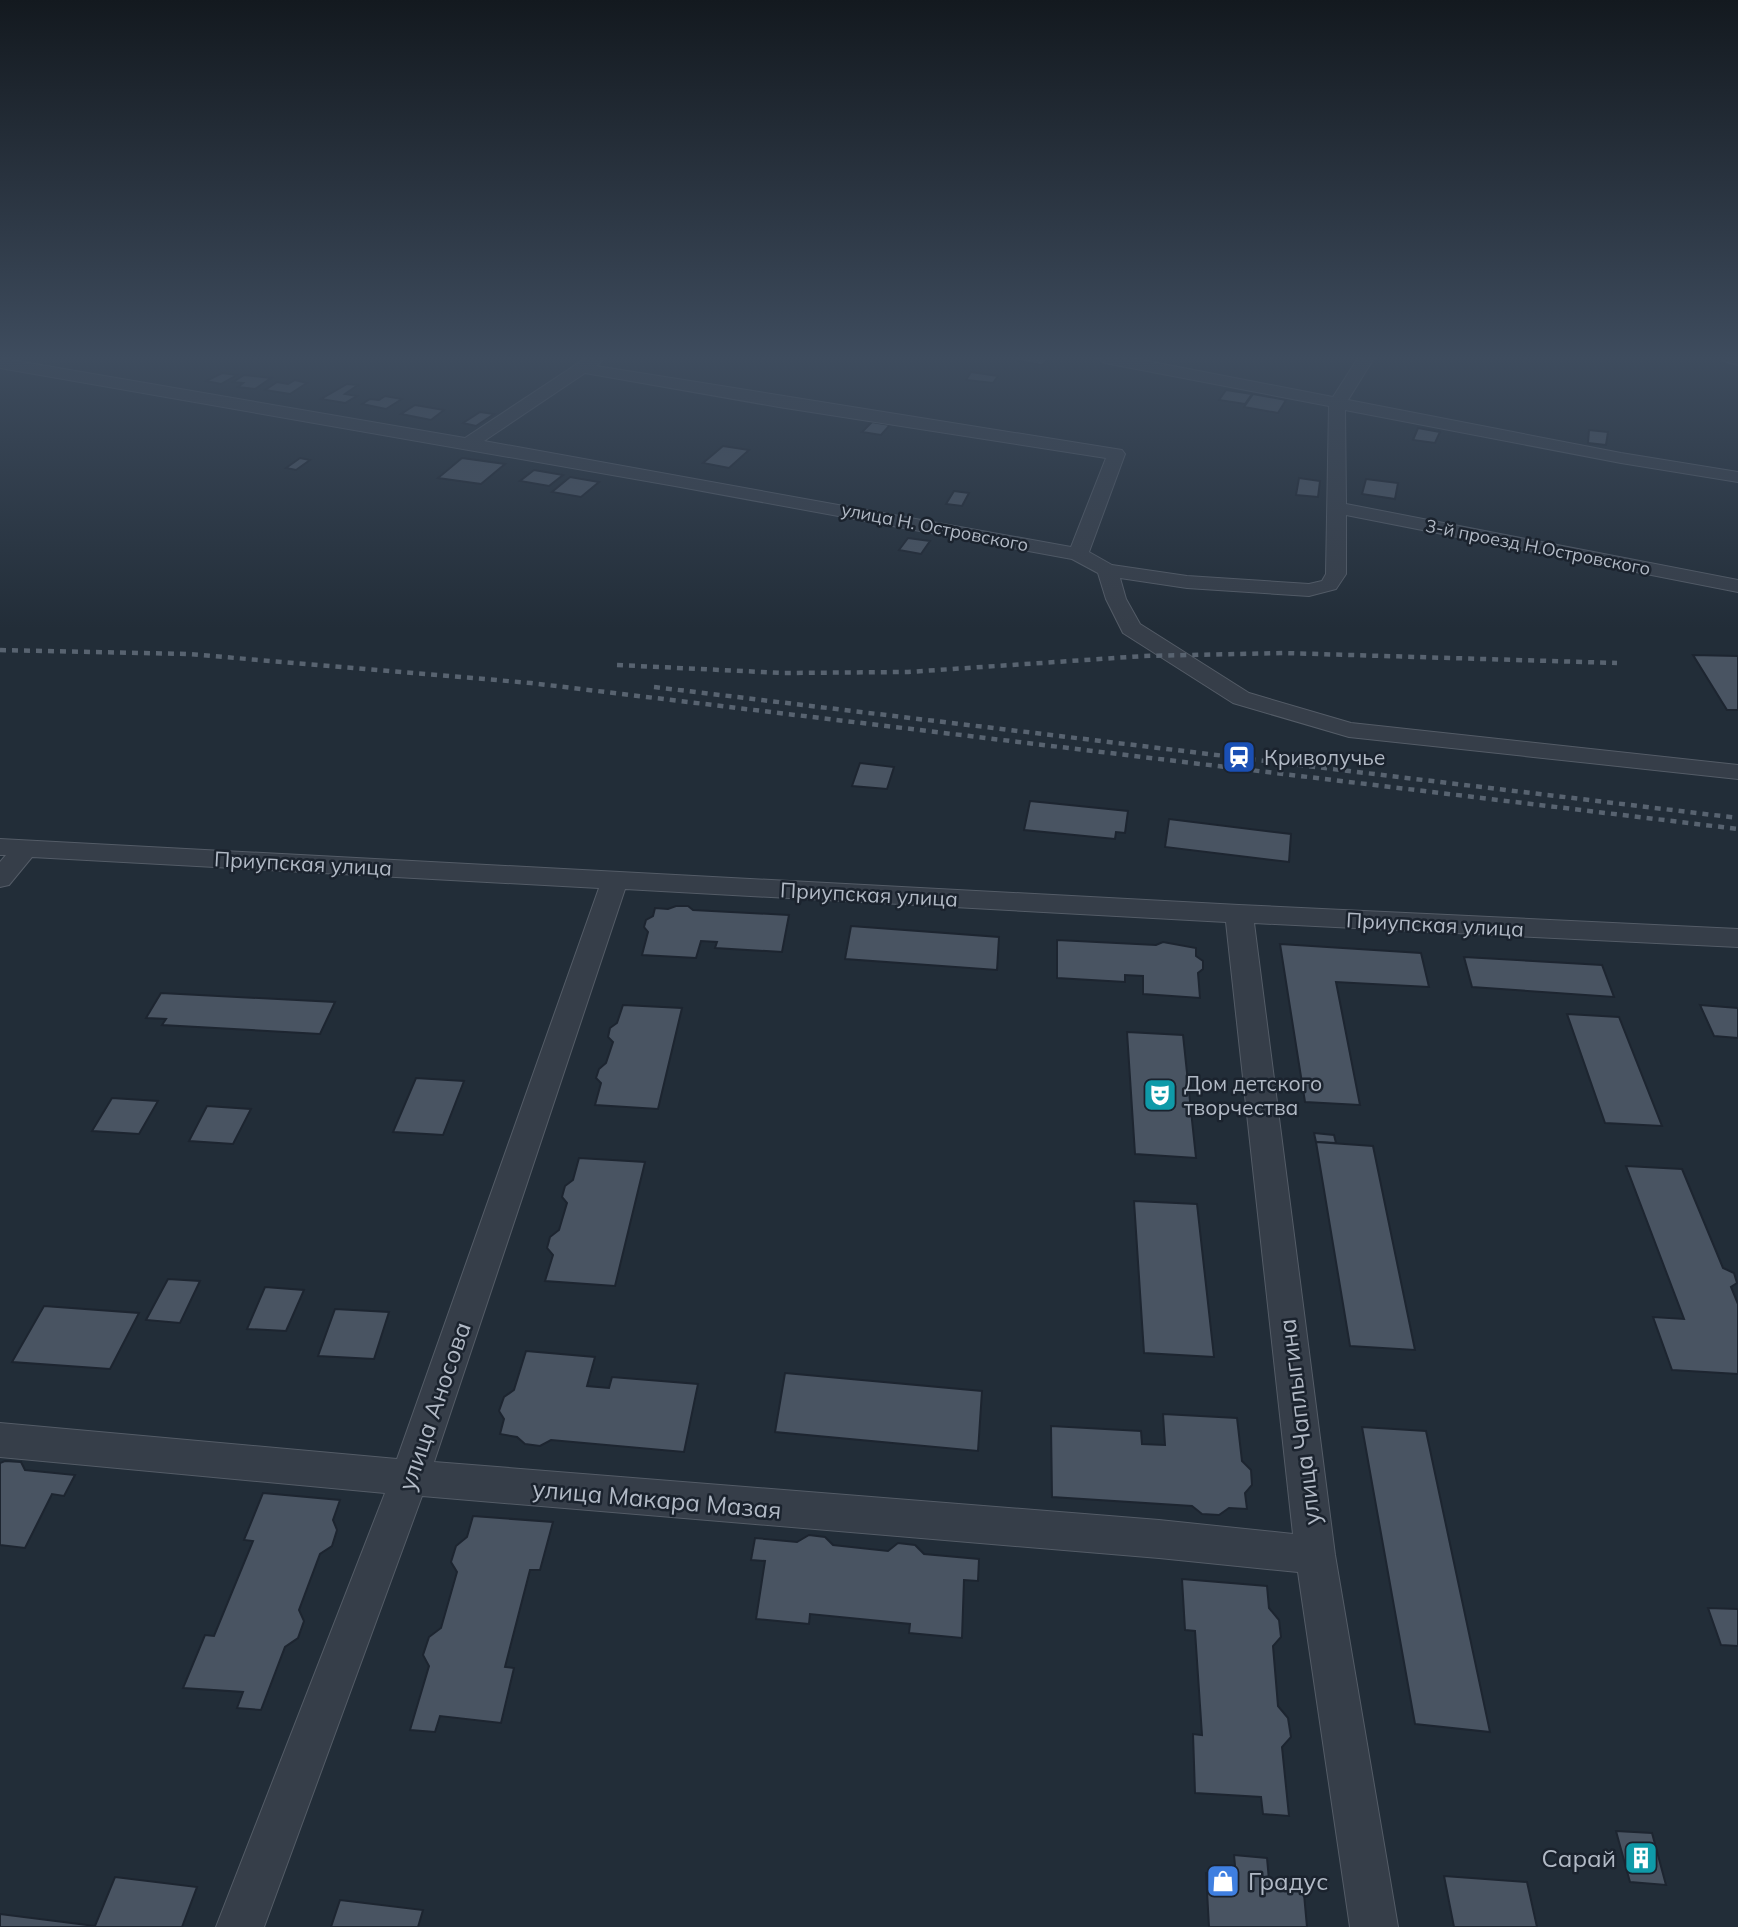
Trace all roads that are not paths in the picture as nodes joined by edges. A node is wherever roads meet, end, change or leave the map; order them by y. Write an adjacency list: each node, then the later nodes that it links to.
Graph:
1 (484, 448): 7 (street, улица Н. Островского)
2 (1077, 448): 7 (street)
3 (1337, 448): 6 (street)
4 (1568, 448): 5 (street)
5 (1738, 477)
6 (1337, 508): 8 (street, улица Н. Островского); 9 (street, 3-й проезд Н.Островского)
7 (1078, 554): 8 (street, улица Н. Островского)
8 (1107, 570): 10 (street)
9 (1738, 586)
10 (1738, 772)
11 (12, 848): 12 (street); 13 (street, Приупская улица)
12 (0, 879)
13 (615, 879): 14 (street, Приупская улица); 17 (street, улица Аносова)
14 (1239, 914): 15 (street, Приупская улица); 18 (street, улица Чаплыгина)
15 (1738, 938)
16 (0, 1440): 17 (street, улица Макара Мазая)
17 (410, 1477): 18 (street, улица Макара Мазая); 19 (street, улица Аносова)
18 (1315, 1555): 20 (street, улица Чаплыгина)
19 (240, 1927)
20 (1374, 1927)

